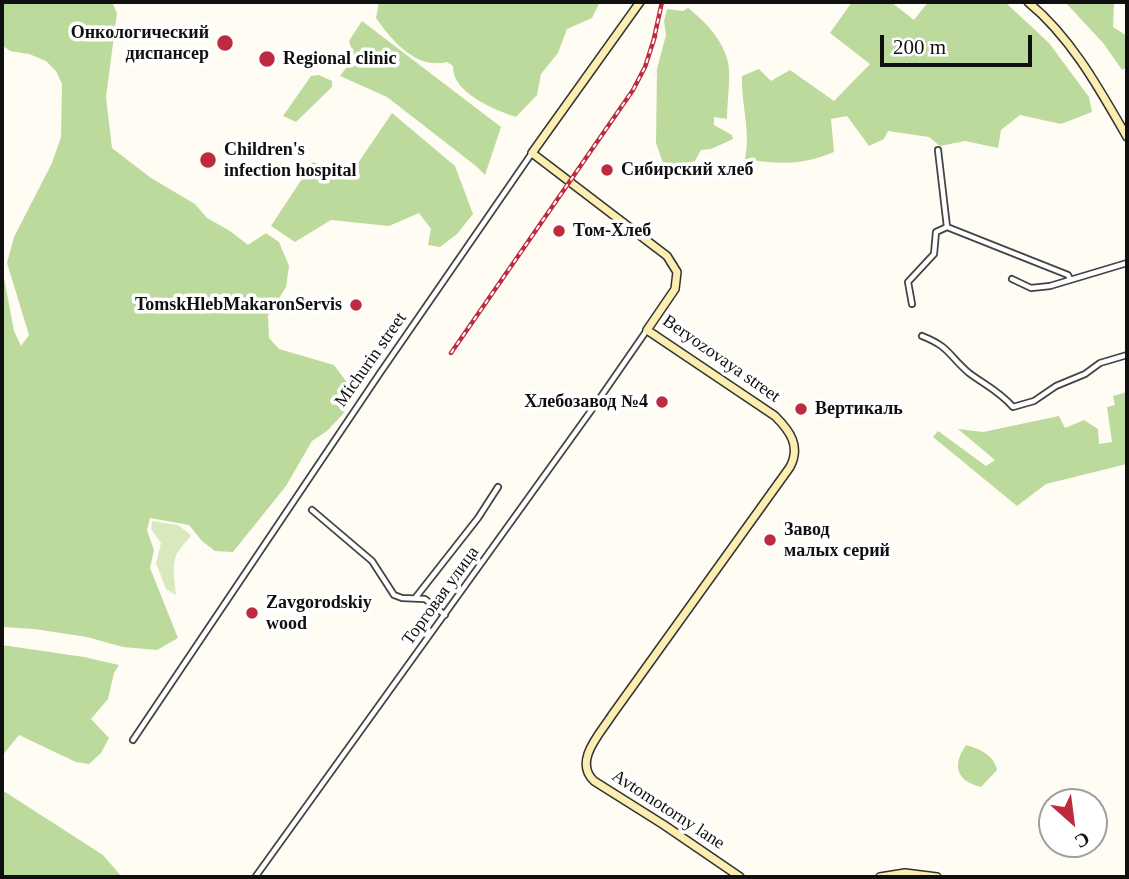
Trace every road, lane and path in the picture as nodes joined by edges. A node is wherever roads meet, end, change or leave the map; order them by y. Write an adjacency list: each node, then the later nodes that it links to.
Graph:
1 (640, 2): 7 (street, Michurin street)
2 (1032, 3): 4 (street)
3 (1127, 117): 4 (street)
4 (1118, 122): 5 (street)
5 (1127, 137)
6 (938, 150): 8 (street)
7 (532, 153): 13 (street, Beryozovaya street); 20 (street, Michurin street)
8 (947, 227): 11 (street); 12 (street)
9 (1127, 263): 11 (street)
10 (1012, 279): 11 (street)
11 (1070, 279)
12 (912, 304)
13 (647, 330): 19 (street, Торговая улица); 21 (street, Beryozovaya street)
14 (922, 336): 15 (street)
15 (1127, 355)
16 (498, 487): 18 (street)
17 (312, 510): 18 (street)
18 (416, 598): 19 (street)
19 (445, 615): 22 (street, Торговая улица)
20 (133, 740)
21 (585, 764): 23 (street, Avtomotorny lane)
22 (256, 876)
23 (740, 877)
24 (880, 877): 25 (street)
25 (937, 877)

